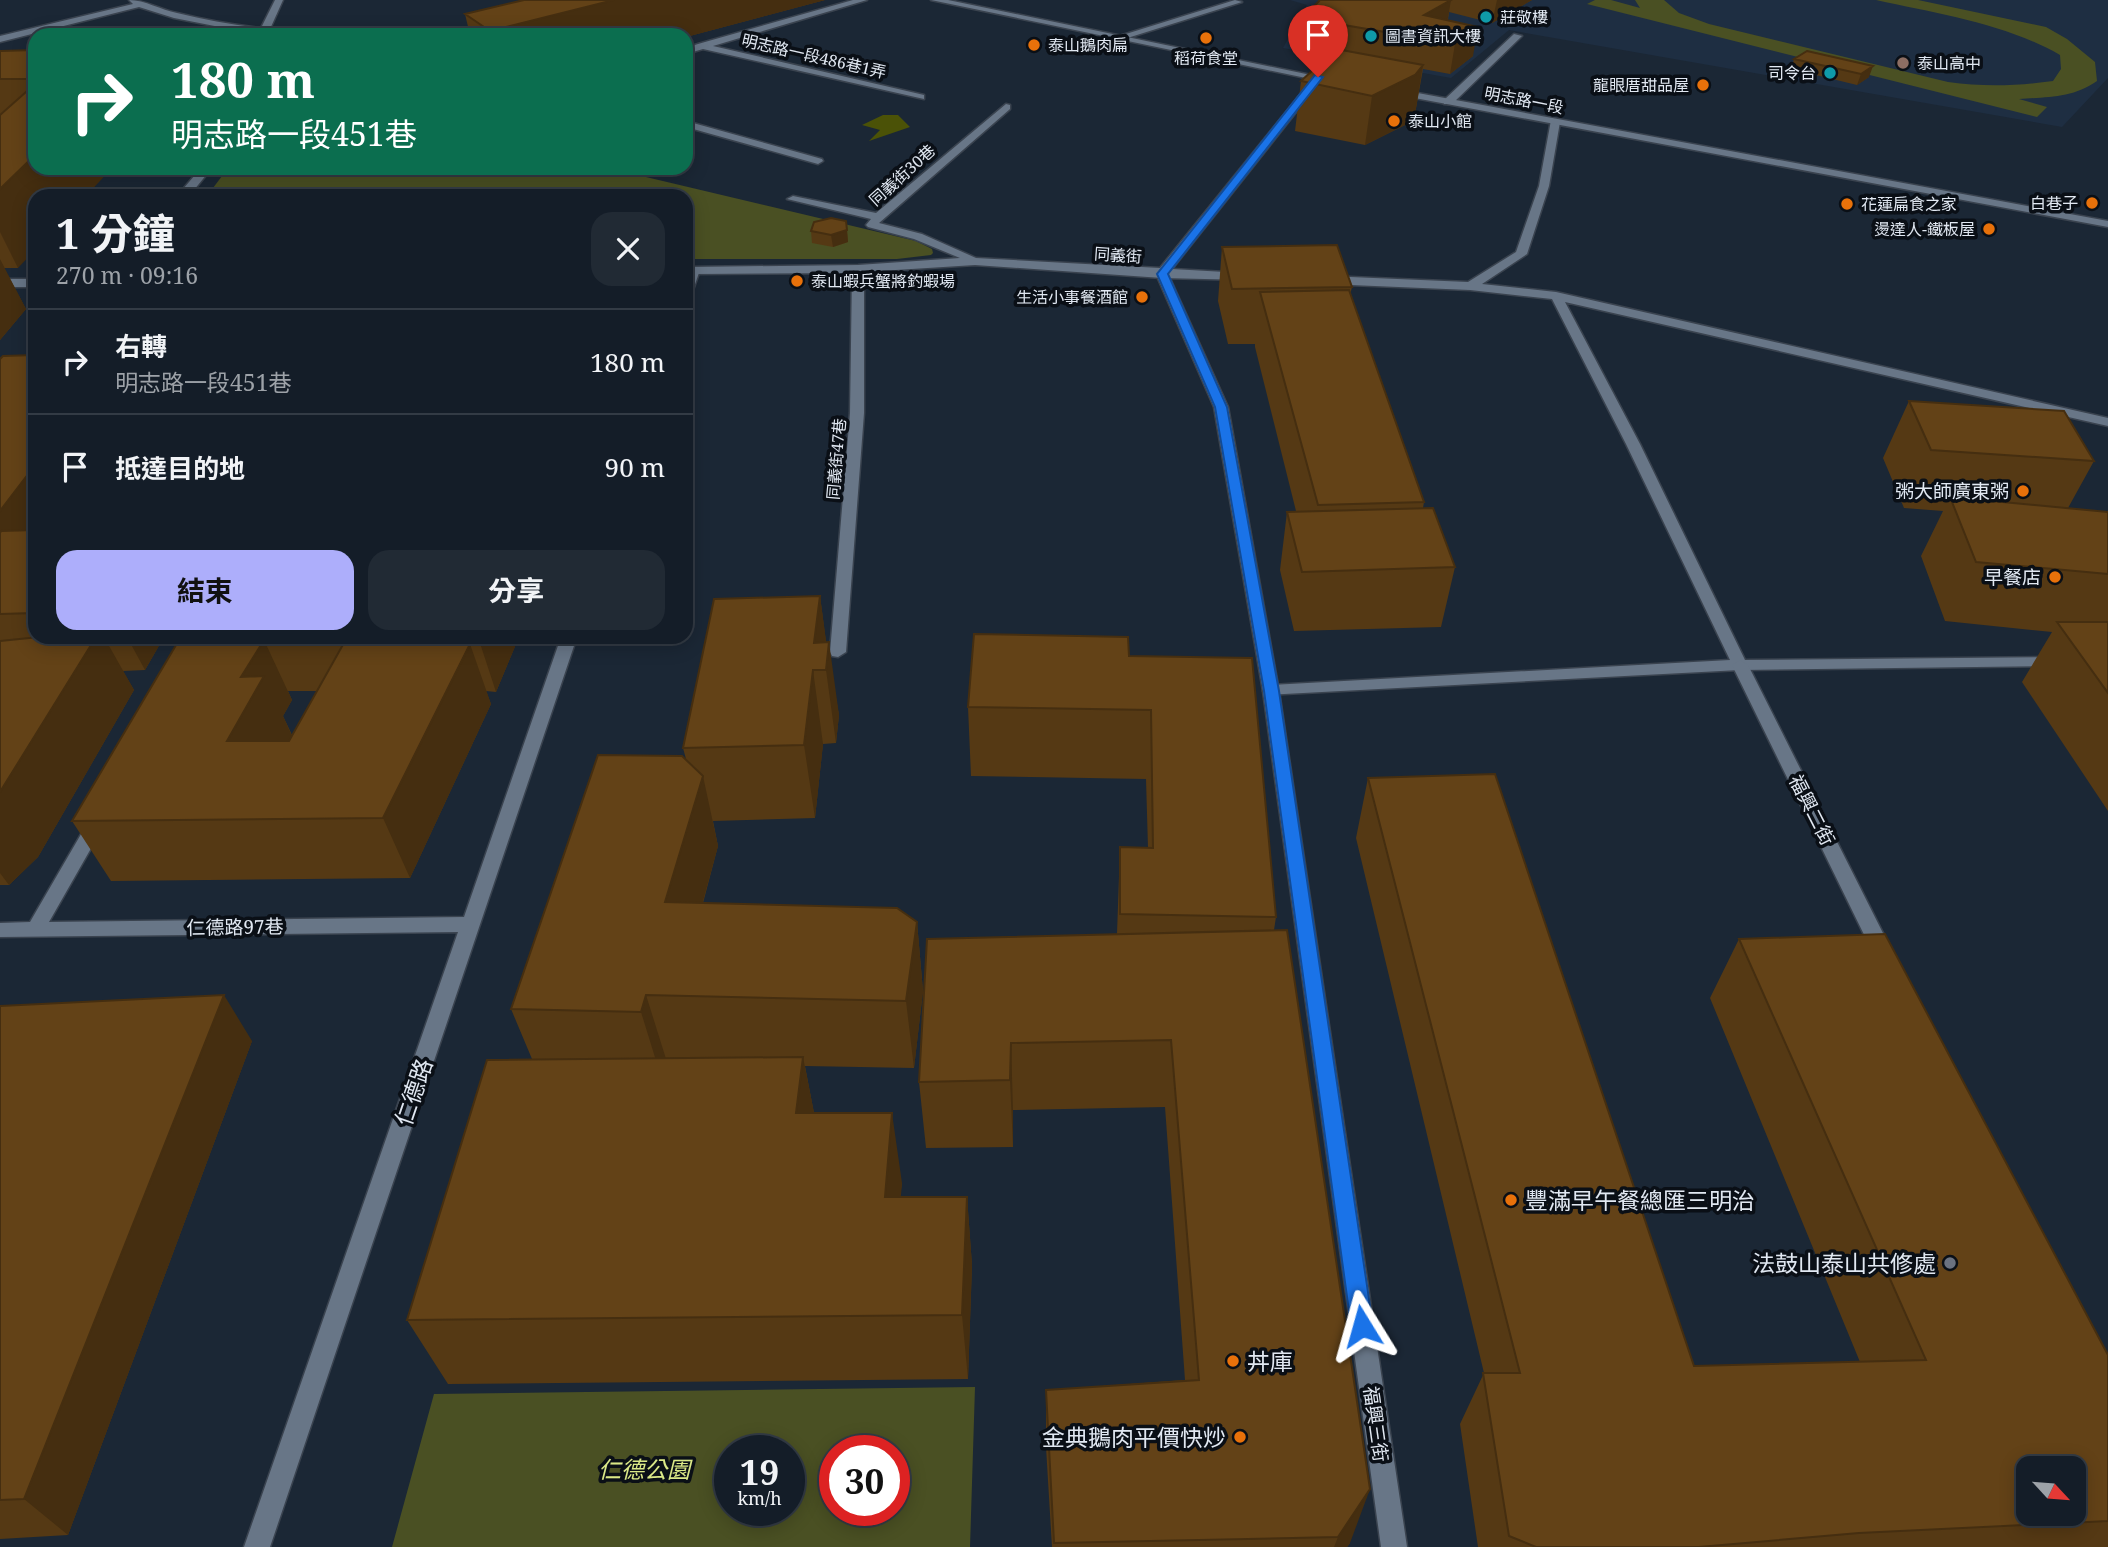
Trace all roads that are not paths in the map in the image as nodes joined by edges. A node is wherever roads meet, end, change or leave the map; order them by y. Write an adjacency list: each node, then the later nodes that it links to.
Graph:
1 (279, 0): 8 (street)
2 (863, 0): 13 (street)
3 (935, 0): 11 (street)
4 (1238, 2): 11 (street)
5 (135, 3): 6 (street); 7 (street)
6 (41, 28)
7 (242, 28)
8 (266, 28)
9 (28, 32): 12 (street)
10 (1517, 36): 19 (street)
11 (1118, 38): 15 (street)
12 (0, 39)
13 (701, 46): 14 (street); 18 (street, 明志路一段486巷1弄)
14 (693, 49)
15 (1318, 77): 16 (street); 32 (street)
16 (1344, 82)
17 (1383, 90): 19 (street, 明志路一段)
18 (920, 97)
19 (1448, 102): 21 (street, 明志路一段)
20 (1006, 107): 27 (street, 同義街30巷)
21 (1555, 122): 28 (street, 明志路一段); 37 (street)
22 (693, 126): 23 (street)
23 (818, 160)
24 (201, 175): 25 (street)
25 (189, 189)
26 (793, 199): 27 (street)
27 (879, 217): 29 (street, 同義街30巷)
28 (2108, 224)
29 (975, 261): 30 (street, 同義街); 32 (street, 同義街)
30 (858, 269): 31 (street, 同義街); 41 (street, 同義街47巷)
31 (693, 270)
32 (1162, 274): 33 (street, 同義街); 44 (street, 福興三街)
33 (1256, 277)
34 (1310, 279): 37 (street)
35 (0, 283): 36 (street)
36 (28, 283)
37 (1470, 286): 38 (street)
38 (1556, 296): 39 (street); 43 (street, 福興二街)
39 (2108, 422)
40 (567, 644): 46 (street, 仁德路)
41 (838, 652)
42 (2070, 662): 43 (street)
43 (1740, 665): 44 (street); 49 (street, 福興二街)
44 (1272, 691): 51 (street, 福興三街)
45 (109, 801): 48 (street)
46 (471, 924): 48 (street, 仁德路97巷); 50 (street, 仁德路)
47 (0, 930): 48 (street, 仁德路97巷)
48 (35, 930)
49 (1896, 978)
50 (257, 1547)
51 (1394, 1547)

